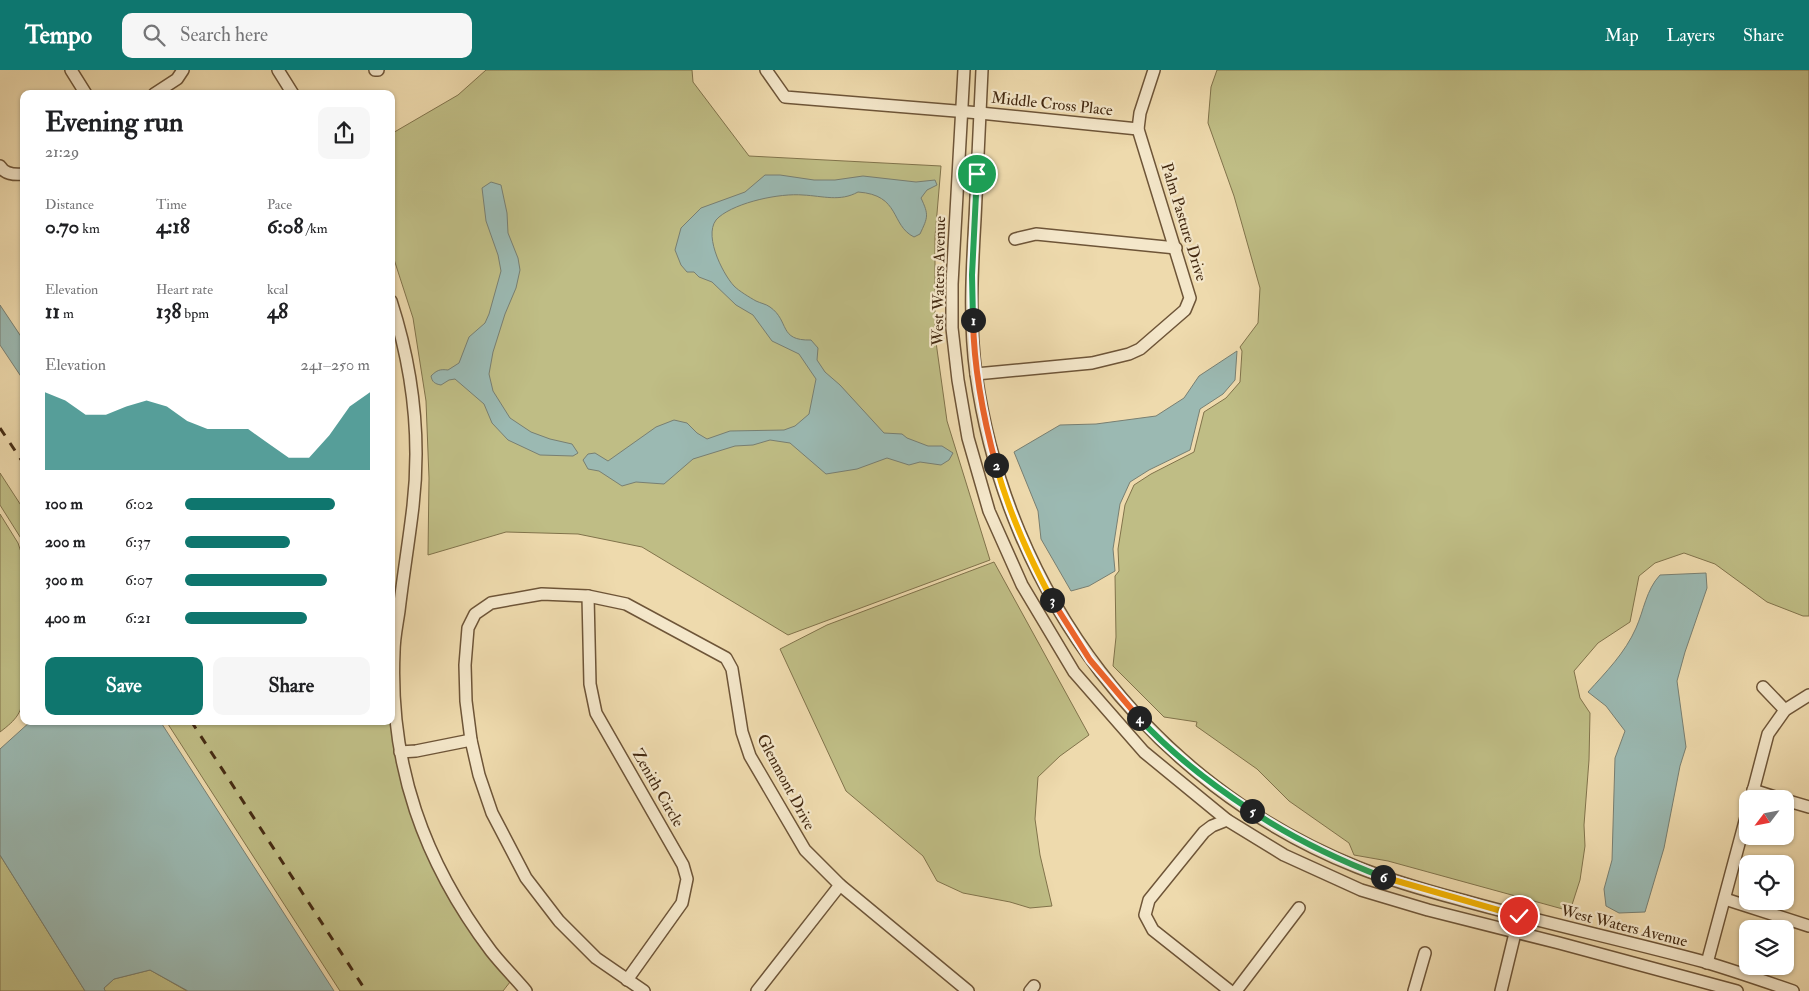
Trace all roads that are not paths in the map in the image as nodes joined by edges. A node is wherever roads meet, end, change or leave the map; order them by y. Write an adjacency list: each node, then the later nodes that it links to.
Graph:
1 (71, 70): 8 (street)
2 (183, 70): 9 (street)
3 (278, 70): 10 (street)
4 (766, 70): 11 (street, Middle Cross Place)
5 (964, 70): 11 (street, West Waters Avenue)
6 (982, 70): 12 (street, West Waters Avenue)
7 (1154, 70): 13 (street, Palm Pasture Drive)
8 (84, 90)
9 (160, 90)
10 (290, 90)
11 (962, 111): 12 (street, Middle Cross Place); 31 (street, West Waters Avenue)
12 (980, 113): 13 (street, Middle Cross Place); 19 (street, West Waters Avenue)
13 (1138, 129): 17 (street, Palm Pasture Drive)
14 (0, 166): 15 (street)
15 (20, 174)
16 (1015, 239): 17 (street)
17 (1176, 248): 19 (street, Palm Pasture Drive)
18 (395, 317): 21 (street)
19 (976, 374): 36 (street, West Waters Avenue)
20 (588, 596): 26 (street, Glenmont Drive); 33 (street, Glenmont Drive); 41 (street, Zenith Circle)
21 (395, 642)
22 (1763, 687): 24 (street)
23 (1809, 695): 24 (street)
24 (1784, 710): 28 (street)
25 (395, 718): 27 (street)
26 (471, 740): 27 (street); 41 (street, Glenmont Drive)
27 (400, 752): 42 (street)
28 (1753, 790)
29 (1794, 803): 30 (street)
30 (1809, 808)
31 (1227, 820): 38 (street, West Waters Avenue); 46 (street)
32 (1739, 845): 34 (street)
33 (840, 886): 44 (street); 45 (street, Glenmont Drive)
34 (1725, 899): 37 (street); 40 (street)
35 (1299, 908): 47 (street)
36 (1519, 916): 38 (street); 40 (street, West Waters Avenue)
37 (1809, 926)
38 (1516, 932): 49 (street); 50 (street, West Waters Avenue)
39 (1425, 953): 48 (street)
40 (1707, 963): 51 (street, West Waters Avenue)
41 (627, 980): 43 (street, Glenmont Drive)
42 (526, 991)
43 (644, 991)
44 (757, 991)
45 (968, 991)
46 (1230, 991)
47 (1236, 991)
48 (1414, 991)
49 (1501, 991)
50 (1737, 991)
51 (1793, 991)

